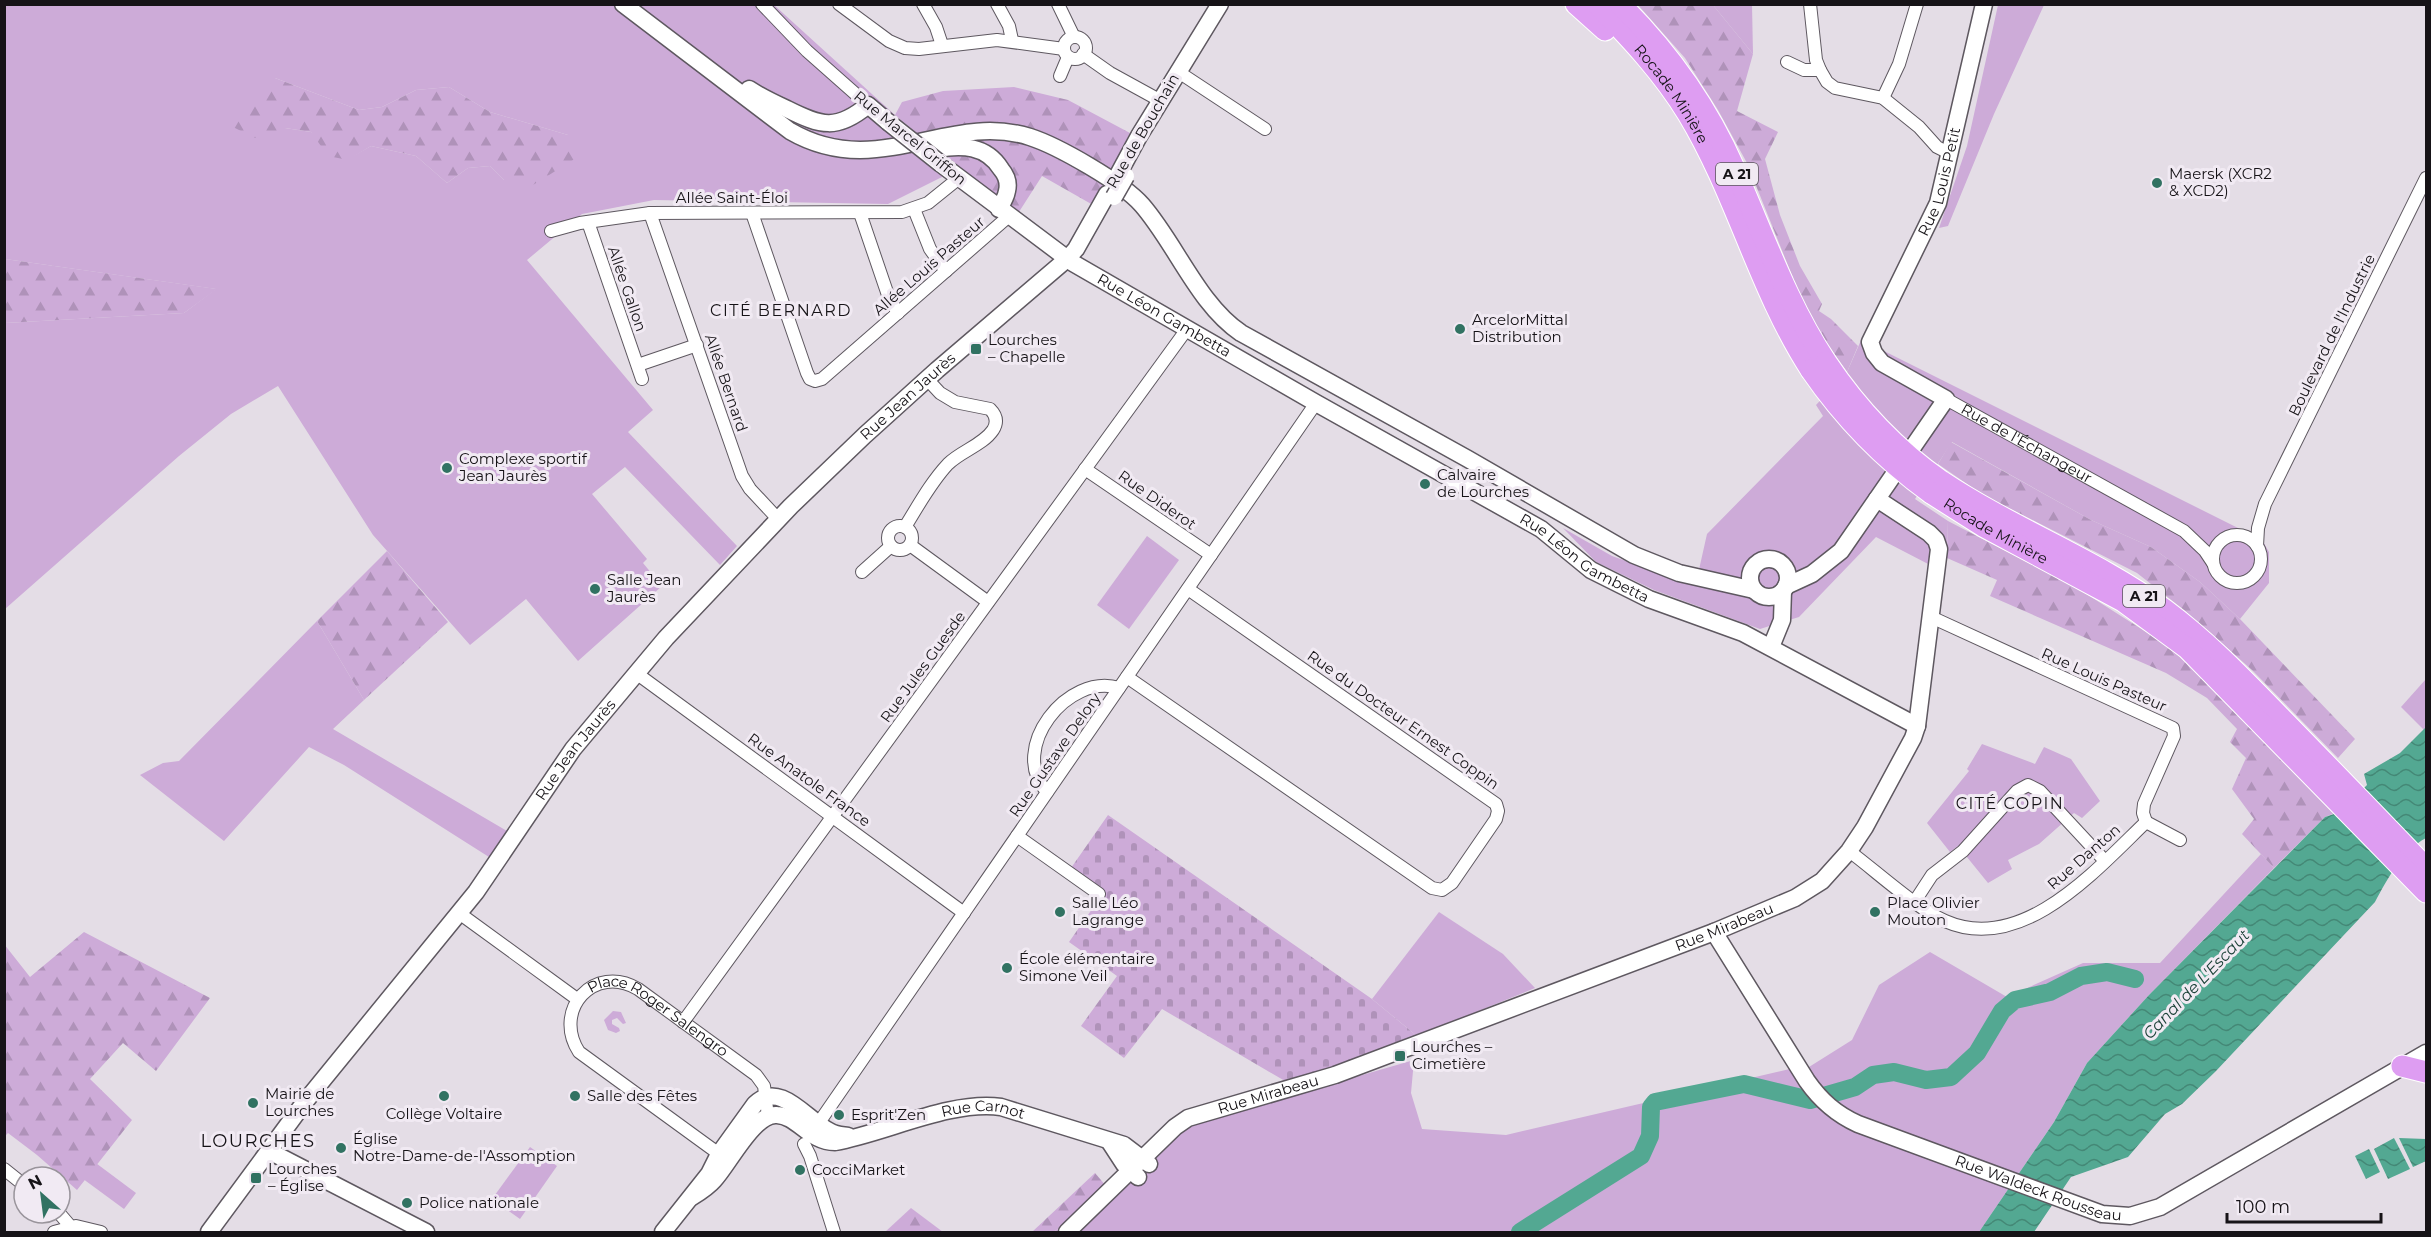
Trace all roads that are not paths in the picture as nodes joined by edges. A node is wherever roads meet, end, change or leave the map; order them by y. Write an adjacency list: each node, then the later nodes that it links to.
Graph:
1 (623, 4): 14 (street)
2 (762, 4): 27 (street, Rue Marcel Griffon)
3 (839, 4): 17 (street)
4 (924, 4): 17 (street)
5 (997, 4): 16 (street)
6 (1058, 4): 15 (street)
7 (1220, 4): 22 (street, Rue de Bouchain)
8 (1576, 4): 30 (highway)
9 (1597, 4): 30 (highway, Rocade Minière / A 21)
10 (1620, 4): 47 (highway, Rocade Minière / A 21)
11 (1810, 4): 21 (street)
12 (1917, 4): 25 (street)
13 (1984, 4): 29 (street, Rue Louis Petit)
14 (665, 36): 24 (street); 27 (street)
15 (1074, 37): 18 (street); 19 (street)
16 (1012, 40): 17 (street); 18 (street)
17 (942, 45)
18 (1066, 53): 19 (street); 23 (street)
19 (1083, 54): 26 (street)
20 (1786, 62): 21 (street)
21 (1820, 70): 25 (street)
22 (1177, 71): 26 (street, Rue de Bouchain); 28 (street)
23 (1060, 76)
24 (717, 77): 37 (street); 69 (street)
25 (1883, 98): 29 (street)
26 (1161, 101): 40 (street, Rue de Bouchain)
27 (868, 105): 31 (street, Rue Marcel Griffon, bridge)
28 (1265, 129)
29 (1950, 154): 45 (street, Rue Louis Petit)
30 (1715, 165): 47 (highway, Rocade Minière / A 21)
31 (959, 178): 33 (street, Allée Saint-Éloi); 37 (street, Rue Marcel Griffon)
32 (2427, 178): 54 (street, Boulevard de l'Industrie)
33 (915, 209): 36 (street, Allée Saint-Éloi); 41 (street)
34 (650, 213): 35 (street, Allée Saint-Éloi); 38 (street, Allée Saint-Éloi); 44 (street, Allée Bernard)
35 (752, 213): 36 (street, Allée Saint-Éloi); 42 (street, Allée Louis Pasteur)
36 (860, 213): 42 (street)
37 (1004, 213): 40 (street, Rue Marcel Griffon); 41 (street, Allée Louis Pasteur)
38 (588, 222): 39 (street, Allée Saint-Éloi); 46 (street, Allée Gallon)
39 (551, 231)
40 (1070, 261): 43 (street, Rue Léon Gambetta); 49 (street, Rue Jean Jaurès)
41 (946, 271): 42 (street, Allée Louis Pasteur)
42 (898, 313)
43 (1187, 329): 51 (street, Rue Léon Gambetta); 52 (street, Rue Jules Guesde)
44 (697, 345): 46 (street); 55 (street, Allée Bernard)
45 (1872, 350): 50 (street, Rue de l'Échangeur)
46 (638, 365): 48 (street, Allée Gallon)
47 (1819, 366): 80 (highway, Rocade Minière / A 21, bridge)
48 (642, 379)
49 (927, 379): 55 (street, Rue Jean Jaurès); 56 (street)
50 (1946, 399): 53 (street); 57 (street, Rue de l'Échangeur)
51 (1316, 403): 63 (street, Rue Gustave Delory); 75 (street, Rue Léon Gambetta)
52 (1086, 469): 63 (street, Rue Diderot); 73 (street, Rue Jules Guesde)
53 (1877, 499): 64 (street); 74 (street, Rue Mirabeau)
54 (2265, 504): 58 (street, Boulevard de l'Industrie); 62 (street, Boulevard de l'Industrie)
55 (778, 519): 76 (street, Rue Jean Jaurès)
56 (905, 527): 60 (street); 61 (street)
57 (2184, 531): 59 (street, Rue de l'Échangeur); 65 (street, Rue de l'Échangeur)
58 (2237, 535): 59 (street); 62 (street)
59 (2222, 540): 65 (street)
60 (910, 545): 61 (street); 73 (street)
61 (891, 546): 68 (street)
62 (2257, 546): 65 (street)
63 (1211, 555): 70 (street, Rue Gustave Delory)
64 (1830, 560): 66 (street); 71 (street)
65 (2213, 563)
66 (1784, 567): 67 (street); 71 (street)
67 (1753, 568): 69 (street); 72 (street)
68 (862, 572)
69 (1702, 578): 72 (street)
70 (1188, 589): 77 (street, Rue Gustave Delory); 77 (street, Rue du Docteur Ernest Coppin)
71 (1784, 589): 72 (street); 75 (street)
72 (1759, 593): 75 (street)
73 (988, 602): 82 (street, Rue Jules Guesde)
74 (1931, 617): 79 (street, Rue Mirabeau); 83 (street, Rue Louis Pasteur)
75 (1770, 647): 79 (street, Rue Léon Gambetta)
76 (636, 673): 82 (street, Rue Anatole France); 92 (street, Rue Jean Jaurès)
77 (1127, 677): 78 (street, Rue Gustave Delory)
78 (1119, 688): 81 (street, Rue Gustave Delory); 81 (street)
79 (1917, 726): 86 (street, Rue Mirabeau)
80 (2310, 760): 88 (highway, Rocade Minière / A 21); 89 (highway, Rocade Minière / A 21)
81 (1047, 792): 84 (street, Rue Gustave Delory)
82 (833, 816): 93 (street, Rue Anatole France); 96 (street, Rue Jules Guesde)
83 (2146, 822): 85 (street); 87 (street, Rue Danton)
84 (1017, 836): 90 (street); 93 (street, Rue Gustave Delory)
85 (2180, 840)
86 (1849, 851): 91 (street, Rue Danton); 94 (street, Rue Mirabeau)
87 (2105, 861): 91 (street, Rue Danton); 91 (street)
88 (2427, 868)
89 (2427, 892)
90 (1099, 894)
91 (1914, 901)
92 (459, 913): 95 (street); 103 (street, Rue Jean Jaurès)
93 (963, 913): 102 (street, Rue Gustave Delory)
94 (1714, 932): 98 (street, Rue Waldeck Rousseau); 105 (street, Rue Mirabeau)
95 (578, 999): 96 (street, Place Roger Salengro); 104 (street, Place Roger Salengro)
96 (683, 1022): 100 (street, Place Roger Salengro)
97 (2427, 1053): 98 (street, Rue Waldeck Rousseau)
98 (2402, 1066): 99 (highway)
99 (2427, 1072)
100 (766, 1096): 101 (street); 102 (street, Rue Carnot); 104 (street)
101 (768, 1116): 102 (street, Rue Carnot); 104 (street)
102 (811, 1134): 105 (street, Rue Carnot); 112 (street)
103 (269, 1150): 109 (street, Rue Jean Jaurès); 110 (street)
104 (724, 1158): 111 (street)
105 (1140, 1167): 113 (street); 114 (street)
106 (71, 1227): 107 (street); 108 (street)
107 (54, 1233)
108 (101, 1233)
109 (209, 1233)
110 (426, 1233)
111 (663, 1233)
112 (834, 1233)
113 (1067, 1233)
114 (1081, 1233)

